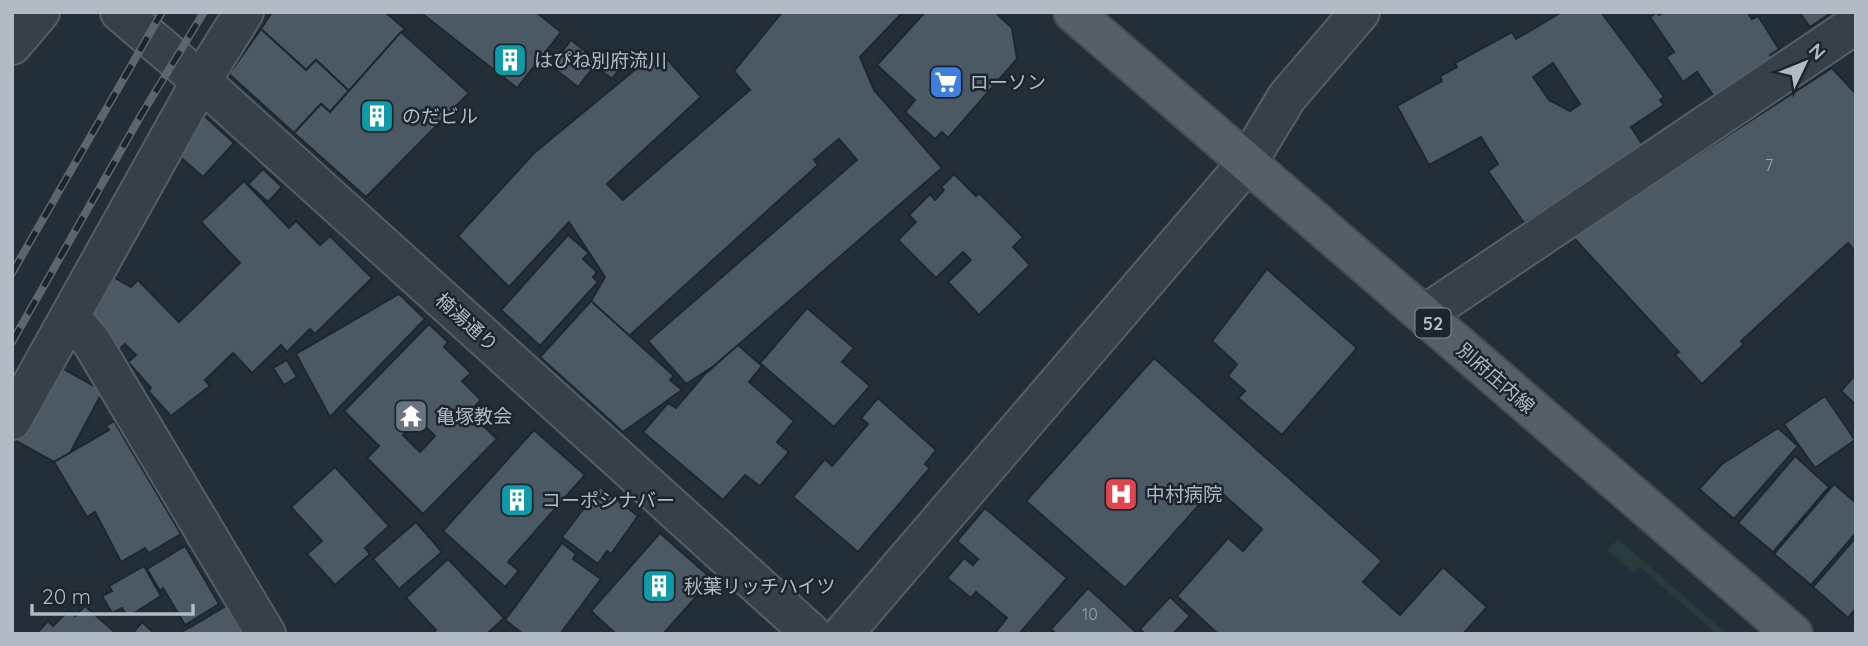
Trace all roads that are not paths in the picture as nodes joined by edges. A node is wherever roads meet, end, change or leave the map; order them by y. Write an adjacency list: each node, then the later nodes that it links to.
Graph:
1 (40, 12): 7 (street)
2 (120, 12): 8 (street, 楠湯通り)
3 (244, 12): 8 (street)
4 (1073, 12): 9 (main road, 別府庄内線 / 52)
5 (1360, 12): 9 (street)
6 (1856, 24): 10 (street)
7 (12, 45)
8 (201, 82): 11 (street); 14 (street, 楠湯通り)
9 (1247, 163): 10 (main road, 別府庄内線 / 52); 15 (street)
10 (1424, 315): 16 (main road, 別府庄内線 / 52)
11 (70, 317): 12 (street); 13 (street)
12 (12, 420)
13 (266, 634)
14 (812, 634)
15 (843, 634)
16 (1793, 634)

